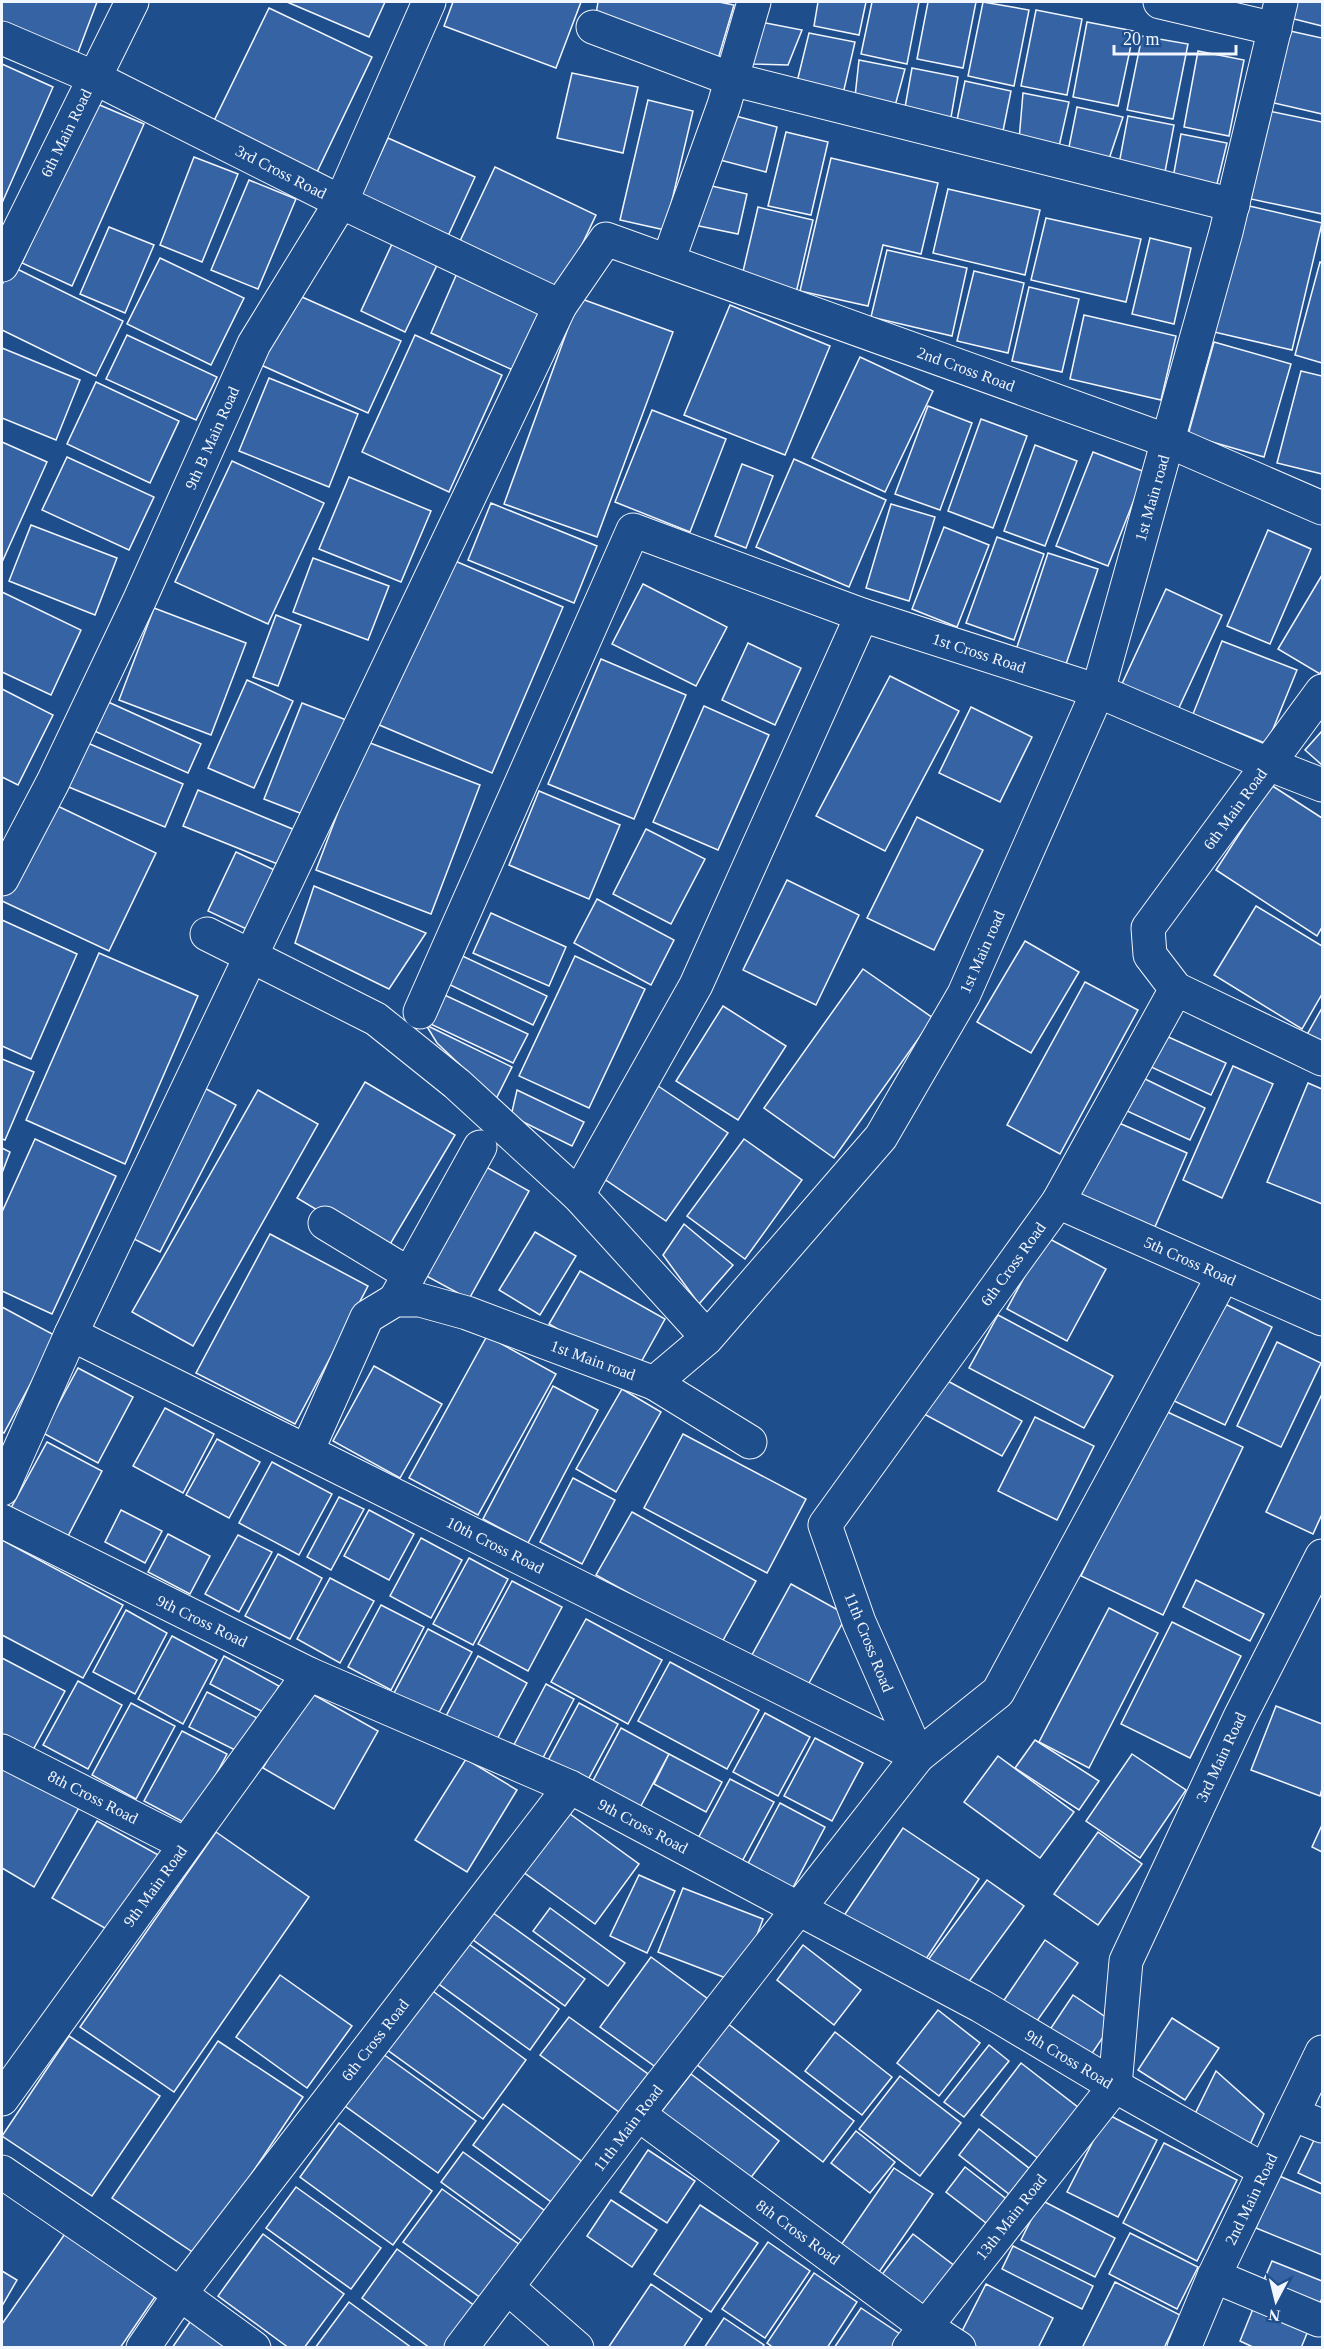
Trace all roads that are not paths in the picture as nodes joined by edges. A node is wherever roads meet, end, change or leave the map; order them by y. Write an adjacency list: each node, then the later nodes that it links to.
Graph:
1 (132, 2): 8 (street, 6th Main Road)
2 (429, 2): 10 (street, 9th B Main Road)
3 (754, 2): 9 (street)
4 (1160, 2): 5 (street)
5 (1278, 15): 11 (street, 1st Main road)
6 (593, 27): 9 (street)
7 (2, 38): 8 (street, 3rd Cross Road)
8 (93, 77): 10 (street, 3rd Cross Road); 13 (street, 6th Main Road)
9 (731, 79): 11 (street); 12 (street)
10 (341, 202): 14 (street, 3rd Cross Road); 22 (street, 9th B Main Road)
11 (1233, 205): 15 (street, 1st Main road)
12 (668, 261): 14 (street, 2nd Cross Road); 15 (street, 2nd Cross Road)
13 (2, 265)
14 (560, 306): 24 (street)
15 (1168, 441): 16 (street, 2nd Cross Road); 18 (street, 1st Main road)
16 (1323, 508)
17 (862, 615): 18 (street, 1st Cross Road); 26 (street, 1st Cross Road); 29 (street)
18 (1098, 691): 20 (street, 1st Cross Road); 36 (street, 1st Main road)
19 (1323, 691): 20 (street, 6th Main Road)
20 (1268, 764): 21 (street, 1st Cross Road); 25 (street, 6th Main Road)
21 (1323, 785)
22 (2, 879)
23 (207, 934): 24 (street)
24 (250, 957): 29 (street); 35 (street)
25 (1176, 989): 27 (street); 30 (street, 6th Cross Road)
26 (420, 1012)
27 (1323, 1059)
28 (480, 1148): 33 (street)
29 (578, 1196): 36 (street)
30 (1058, 1202): 32 (street, 5th Cross Road); 42 (street, 6th Cross Road)
31 (325, 1223): 33 (street)
32 (1223, 1276): 34 (street, 5th Cross Road); 46 (street, 11th Main Road)
33 (402, 1287): 37 (street, 1st Main road); 39 (street)
34 (1323, 1320)
35 (71, 1334): 39 (street, 10th Cross Road); 40 (street)
36 (707, 1337): 37 (street, 1st Main road)
37 (654, 1383): 38 (street)
38 (750, 1442)
39 (308, 1451): 46 (street, 10th Cross Road)
40 (2, 1489)
41 (2, 1521): 44 (street, 9th Cross Road)
42 (825, 1525): 46 (street, 11th Cross Road)
43 (1323, 1556): 51 (street, 3rd Main Road)
44 (309, 1674): 47 (street, 9th Cross Road); 48 (street, 9th Main Road)
45 (2, 1751): 48 (street, 8th Cross Road)
46 (918, 1756): 49 (street, 11th Main Road)
47 (570, 1787): 49 (street, 9th Cross Road); 60 (street, 6th Cross Road)
48 (185, 1844): 52 (street, 9th Main Road)
49 (797, 1909): 51 (street, 9th Cross Road); 53 (street, 11th Main Road)
50 (1323, 2052): 54 (street, 2nd Main Road)
51 (1115, 2086): 56 (street, 9th Cross Road); 62 (street, 13th Main Road)
52 (2, 2098)
53 (638, 2114): 59 (street, 11th Main Road); 62 (street, 8th Cross Road)
54 (1292, 2114): 55 (street); 56 (street, 2nd Main Road)
55 (1323, 2126)
56 (1264, 2170): 58 (street, 2nd Main Road)
57 (2, 2172): 60 (street)
58 (1214, 2276): 61 (street); 68 (street, 2nd Main Road)
59 (507, 2287): 65 (street, 11th Main Road); 66 (street)
60 (180, 2294): 63 (street, 6th Cross Road); 64 (street)
61 (1319, 2320)
62 (917, 2337): 67 (street, 8th Cross Road)
63 (143, 2348)
64 (254, 2348)
65 (461, 2348)
66 (577, 2348)
67 (959, 2348)
68 (1184, 2348)

